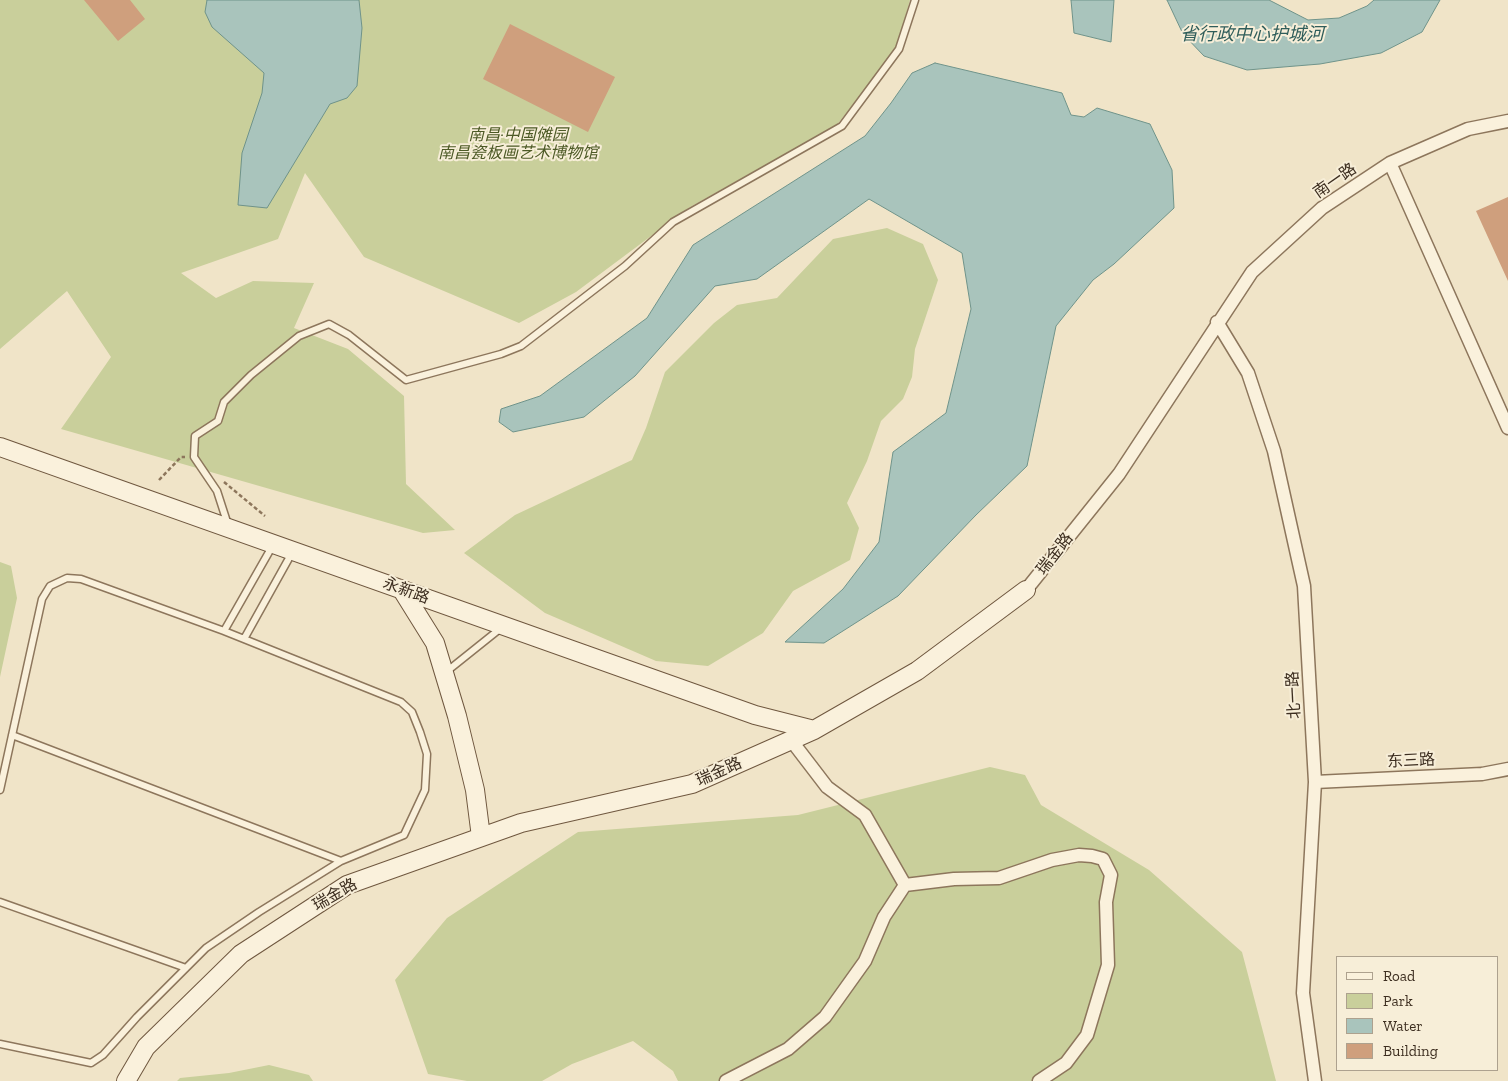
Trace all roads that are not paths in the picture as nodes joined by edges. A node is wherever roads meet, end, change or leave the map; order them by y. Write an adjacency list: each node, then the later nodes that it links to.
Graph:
1 (914, 0): 7 (lane)
2 (1508, 121): 3 (street, 南一路)
3 (1390, 163): 4 (street, 南一路); 5 (street)
4 (1217, 322): 11 (street, 瑞金路); 20 (street, 北一路)
5 (1508, 428)
6 (0, 447): 7 (street, 永新路)
7 (230, 528): 8 (street, 永新路)
8 (274, 544): 9 (street, 永新路); 13 (lane)
9 (293, 551): 10 (street, 永新路); 14 (lane)
10 (402, 590): 12 (street, 永新路); 15 (street)
11 (1026, 590): 16 (street, 瑞金路)
12 (504, 626): 15 (lane); 16 (street, 永新路)
13 (224, 631): 14 (lane); 17 (lane)
14 (244, 639): 23 (lane)
15 (444, 673): 22 (street)
16 (814, 730): 18 (street, 瑞金路)
17 (12, 735): 21 (lane); 23 (lane)
18 (791, 740): 22 (street, 瑞金路); 24 (street)
19 (1508, 769): 20 (street, 东三路)
20 (1315, 782): 31 (street, 北一路)
21 (0, 790)
22 (481, 837): 28 (street, 瑞金路)
23 (341, 861): 26 (lane)
24 (905, 885): 29 (street); 30 (street)
25 (0, 902): 26 (lane)
26 (186, 968): 27 (lane)
27 (0, 1044)
28 (126, 1081)
29 (726, 1081)
30 (1039, 1081)
31 (1315, 1081)

